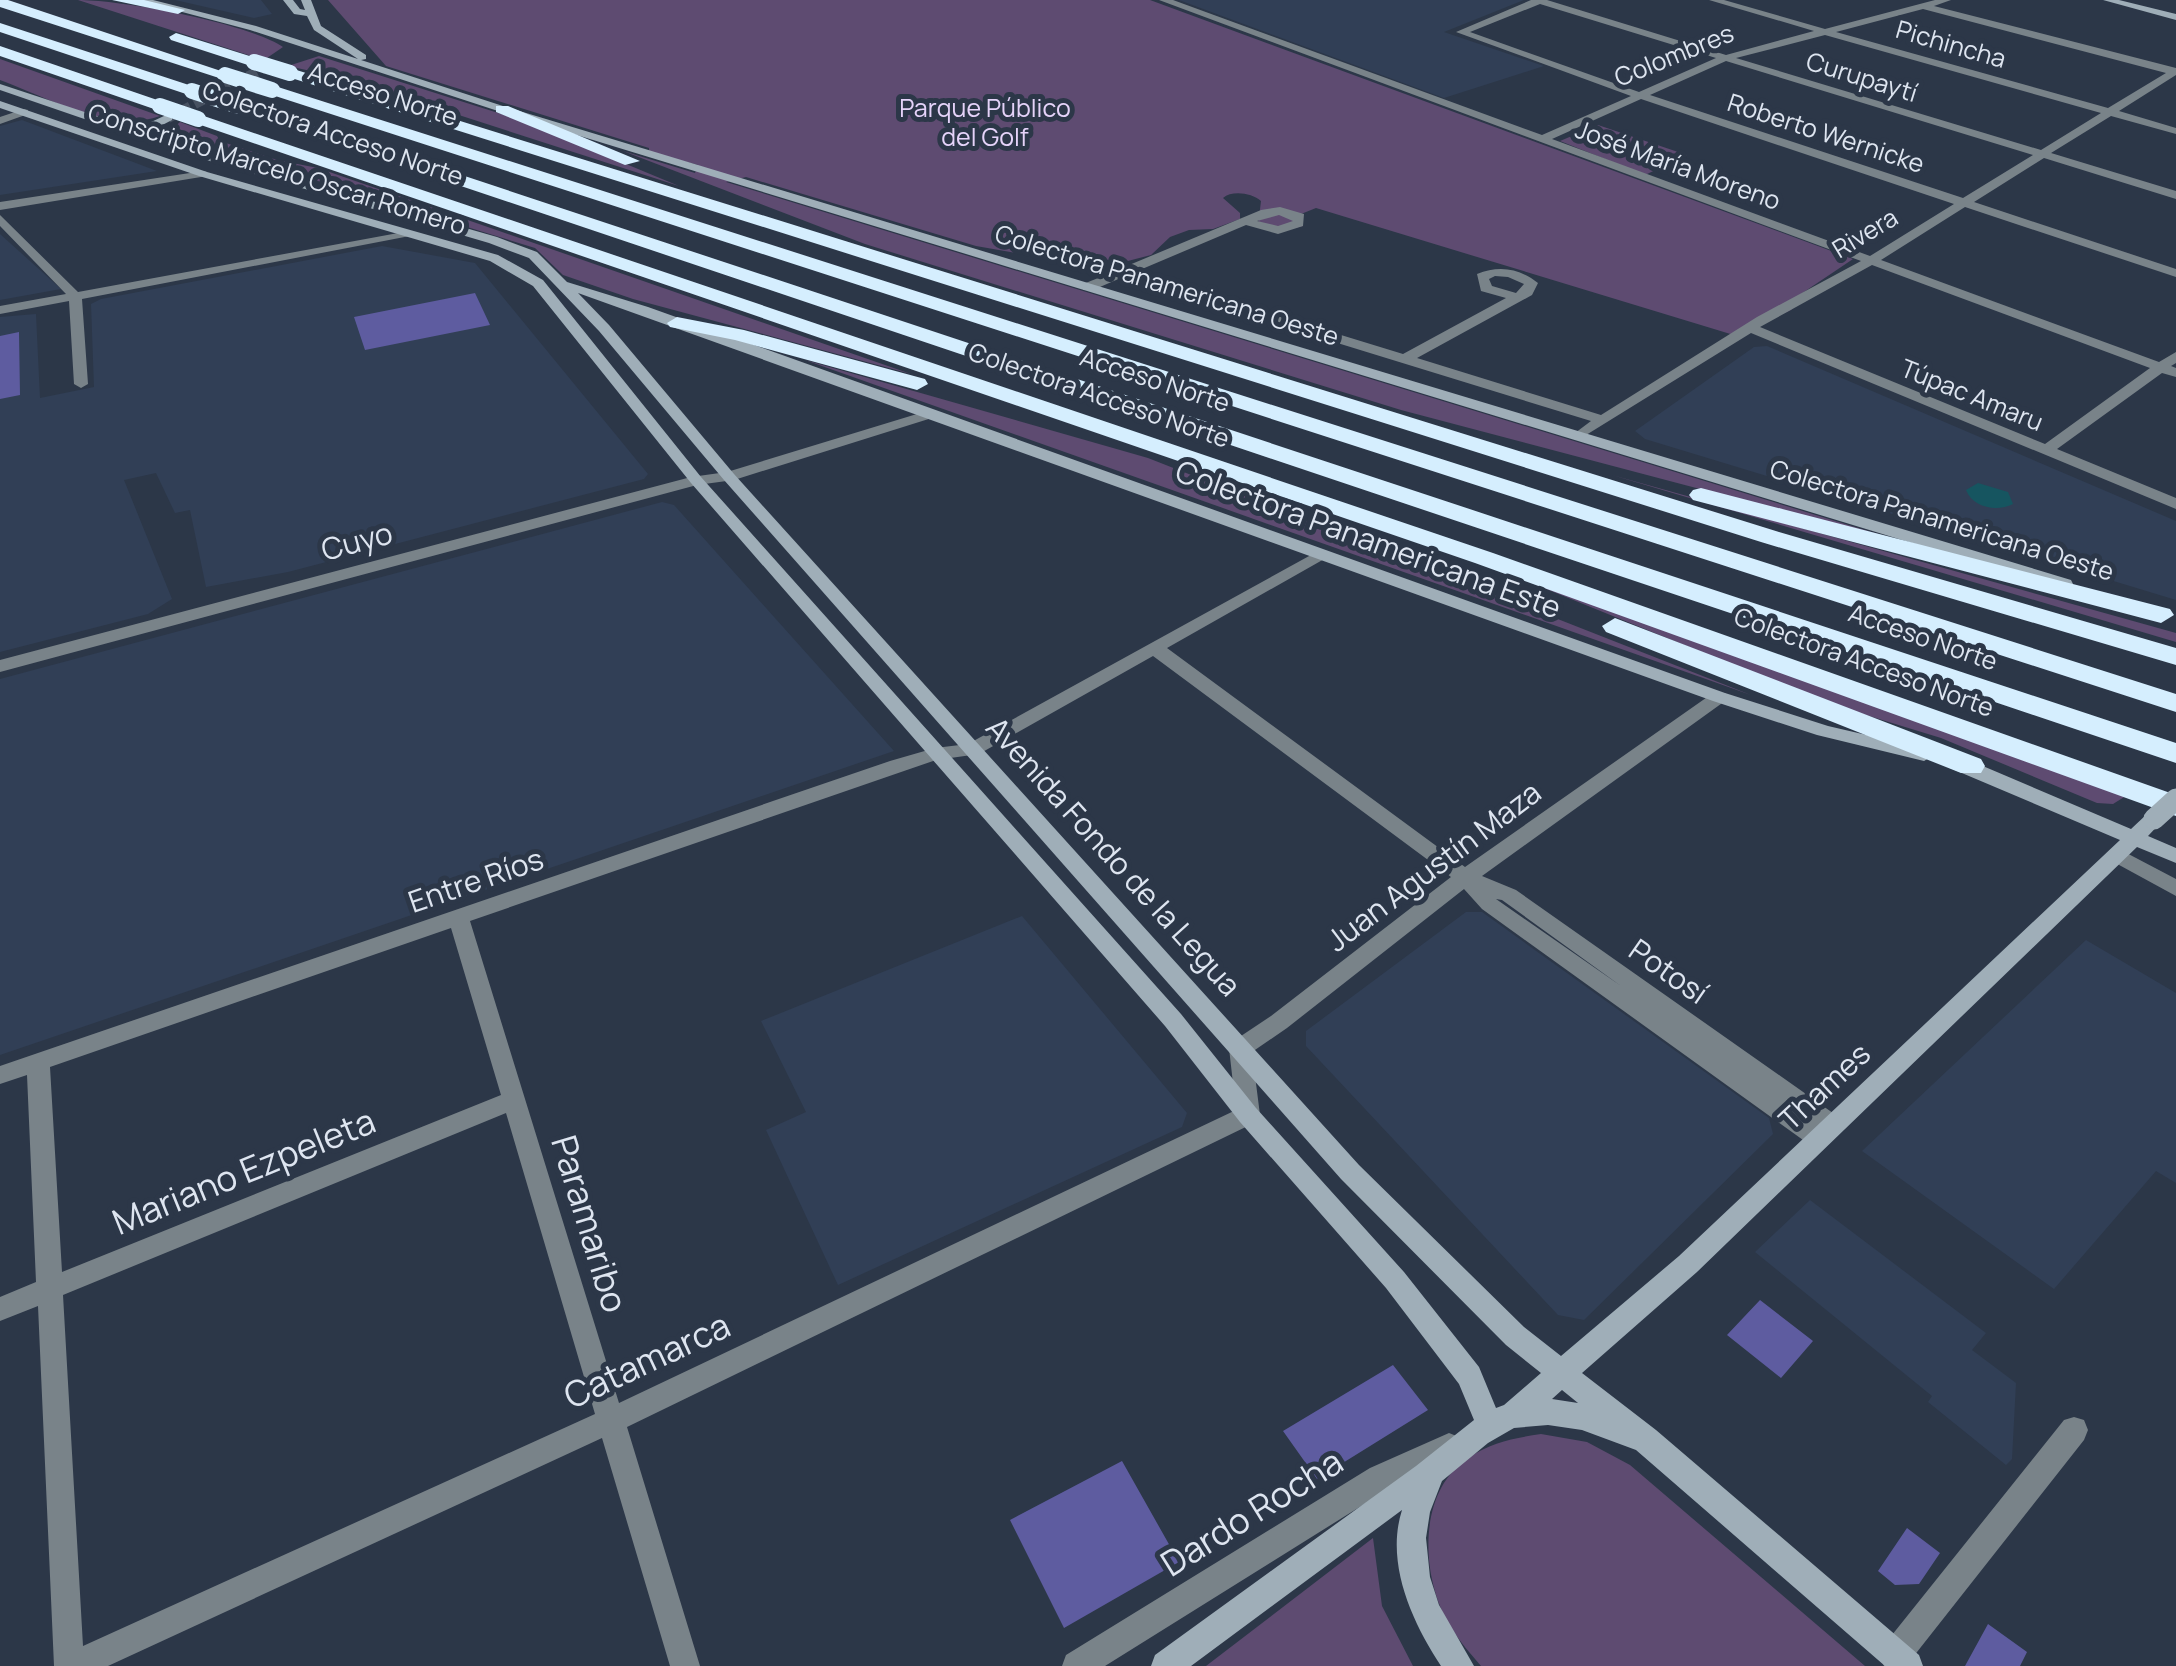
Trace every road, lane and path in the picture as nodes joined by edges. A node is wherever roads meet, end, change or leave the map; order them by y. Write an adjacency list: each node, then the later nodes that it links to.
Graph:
1 (119, 0): 13 (highway)
2 (142, 0): 13 (main road, Colectora Panamericana Oeste)
3 (288, 0): 14 (main road)
4 (306, 0): 14 (main road)
5 (1164, 0): 37 (street, José María Moreno)
6 (1539, 0): 23 (street, Curupaytí); 28 (street, Roberto Wernicke)
7 (1714, 0): 19 (street, Pichincha)
8 (1902, 0): 12 (street)
9 (1946, 0): 12 (street, Colombres)
10 (2108, 0): 15 (main road)
11 (0, 2): 73 (highway, Acceso Norte, bridge)
12 (1924, 6): 19 (street, Colombres); 25 (street)
13 (178, 10): 17 (main road, Colectora Panamericana Oeste)
14 (309, 13): 17 (main road); 18 (main road)
15 (2176, 16)
16 (0, 27): 76 (highway, Acceso Norte, bridge)
17 (254, 28): 21 (main road, Colectora Panamericana Oeste)
18 (317, 28): 21 (main road); 26 (main road)
19 (1825, 31): 23 (street, Colombres); 33 (street, Pichincha)
20 (165, 34): 48 (highway, Colectora Acceso Norte, bridge)
21 (306, 45): 24 (main road); 26 (main road, Colectora Panamericana Oeste)
22 (0, 51): 32 (highway, Colectora Acceso Norte)
23 (1724, 58): 28 (street, Colombres); 39 (street, Curupaytí)
24 (274, 63)
25 (2176, 71): 33 (street, Rivera)
26 (384, 72): 30 (main road, Colectora Panamericana Oeste)
27 (0, 87): 36 (main road, Conscripto Marcelo Oscar Romero)
28 (1638, 95): 37 (street, Colombres); 42 (street, Roberto Wernicke)
29 (0, 104): 31 (main road, Conscripto Marcelo Oscar Romero)
30 (502, 109): 48 (highway); 54 (main road, Colectora Panamericana Oeste)
31 (24, 112): 34 (street); 38 (main road, Conscripto Marcelo Oscar Romero)
32 (164, 112): 36 (main road); 72 (highway, Colectora Acceso Norte, bridge)
33 (2111, 112): 35 (street, Pichincha); 39 (street, Rivera)
34 (0, 120)
35 (2176, 130)
36 (136, 134): 38 (main road); 53 (main road, Conscripto Marcelo Oscar Romero)
37 (1541, 140): 49 (street, José María Moreno)
38 (112, 143): 40 (main road, Conscripto Marcelo Oscar Romero)
39 (2041, 155): 41 (street, Curupaytí); 42 (street, Rivera)
40 (203, 174): 43 (street); 46 (main road, Conscripto Marcelo Oscar Romero)
41 (2176, 195)
42 (1965, 202): 49 (street, Rivera); 51 (street, Roberto Wernicke)
43 (0, 206)
44 (0, 219): 55 (street)
45 (1248, 222): 50 (street)
46 (409, 234): 52 (main road, Conscripto Marcelo Oscar Romero); 55 (street)
47 (1056, 252): 50 (street)
48 (871, 255): 67 (highway, Colectora Acceso Norte)
49 (1872, 260): 62 (street, Rivera); 65 (street, José María Moreno)
50 (1119, 270): 54 (street); 64 (street)
51 (2176, 273)
52 (538, 283): 53 (main road, Colectora Panamericana Este); 61 (main road)
53 (563, 285): 58 (main road, Colectora Panamericana Este); 59 (main road, Avenida Fondo de la Legua)
54 (1088, 286): 70 (main road, Colectora Panamericana Oeste)
55 (74, 296): 57 (street); 66 (street)
56 (1517, 297): 64 (street)
57 (0, 310)
58 (643, 310): 59 (main road); 60 (main road, Colectora Panamericana Este)
59 (596, 320): 61 (main road); 74 (main road, Avenida Fondo de la Legua)
60 (678, 322): 68 (main road, Colectora Panamericana Este); 72 (highway)
61 (575, 326): 75 (main road)
62 (1751, 328): 69 (street, Rivera); 71 (street, Túpac Amaru)
63 (2176, 356): 65 (street)
64 (1407, 358): 69 (street)
65 (2169, 370): 71 (street)
66 (81, 384)
67 (1302, 390): 79 (highway); 81 (highway, Colectora Acceso Norte)
68 (930, 414): 74 (street); 78 (main road, Colectora Panamericana Este)
69 (1603, 420): 70 (street, Rivera)
70 (1578, 436): 79 (main road, Colectora Panamericana Oeste)
71 (2047, 450): 77 (street, Túpac Amaru)
72 (1204, 462): 89 (highway); 91 (highway, Colectora Acceso Norte)
73 (1454, 472): 83 (highway); 85 (highway, Acceso Norte)
74 (730, 476): 75 (street, Cuyo); 86 (main road, Avenida Fondo de la Legua)
75 (696, 480): 82 (street, Cuyo); 87 (main road)
76 (1399, 493): 88 (highway, Acceso Norte); 90 (highway)
77 (2176, 504)
78 (1320, 555): 80 (street); 84 (main road, Colectora Panamericana Este)
79 (2168, 617)
80 (1154, 647): 86 (street); 94 (street, Potosí)
81 (2176, 657)
82 (0, 666)
83 (2176, 670)
84 (1719, 697): 89 (main road, Colectora Panamericana Este); 94 (street, Juan Agustín Maza)
85 (2176, 703)
86 (972, 750): 87 (street, Entre Ríos); 97 (main road, Avenida Fondo de la Legua)
87 (935, 754): 96 (street, Entre Ríos); 101 (main road)
88 (2176, 754)
89 (1971, 766): 92 (main road, Colectora Panamericana Este)
90 (2176, 789)
91 (2169, 808): 92 (main road, Thames)
92 (2125, 848): 93 (main road, Colectora Panamericana Este); 95 (street); 102 (main road, Thames)
93 (2176, 856)
94 (1466, 877): 97 (street, Juan Agustín Maza); 102 (street, Potosí)
95 (2176, 888)
96 (459, 918): 98 (street, Entre Ríos); 100 (street, Paramaribo)
97 (1240, 1048): 101 (street); 105 (main road, Avenida Fondo de la Legua)
98 (38, 1062): 99 (street, Entre Ríos); 103 (street)
99 (0, 1075)
100 (514, 1100): 103 (street, Mariano Ezpeleta); 106 (street, Paramaribo)
101 (1248, 1114): 106 (street, Catamarca); 107 (main road)
102 (1825, 1131): 105 (main road, Thames)
103 (51, 1288): 104 (street, Mariano Ezpeleta); 112 (street)
104 (0, 1309)
105 (1564, 1373): 107 (main road, Thames); 109 (main road, Avenida Fondo de la Legua)
106 (612, 1420): 112 (street, Catamarca); 113 (street, Paramaribo)
107 (1492, 1426): 109 (main road); 110 (main road, Thames); 114 (street, Dardo Rocha)
108 (2074, 1430): 111 (street)
109 (1646, 1440): 111 (main road, Avenida Fondo de la Legua)
110 (1431, 1473): 115 (main road, Thames); 116 (main road)
111 (1902, 1661)
112 (72, 1666)
113 (686, 1666)
114 (1077, 1666)
115 (1166, 1666)
116 (1459, 1666)

